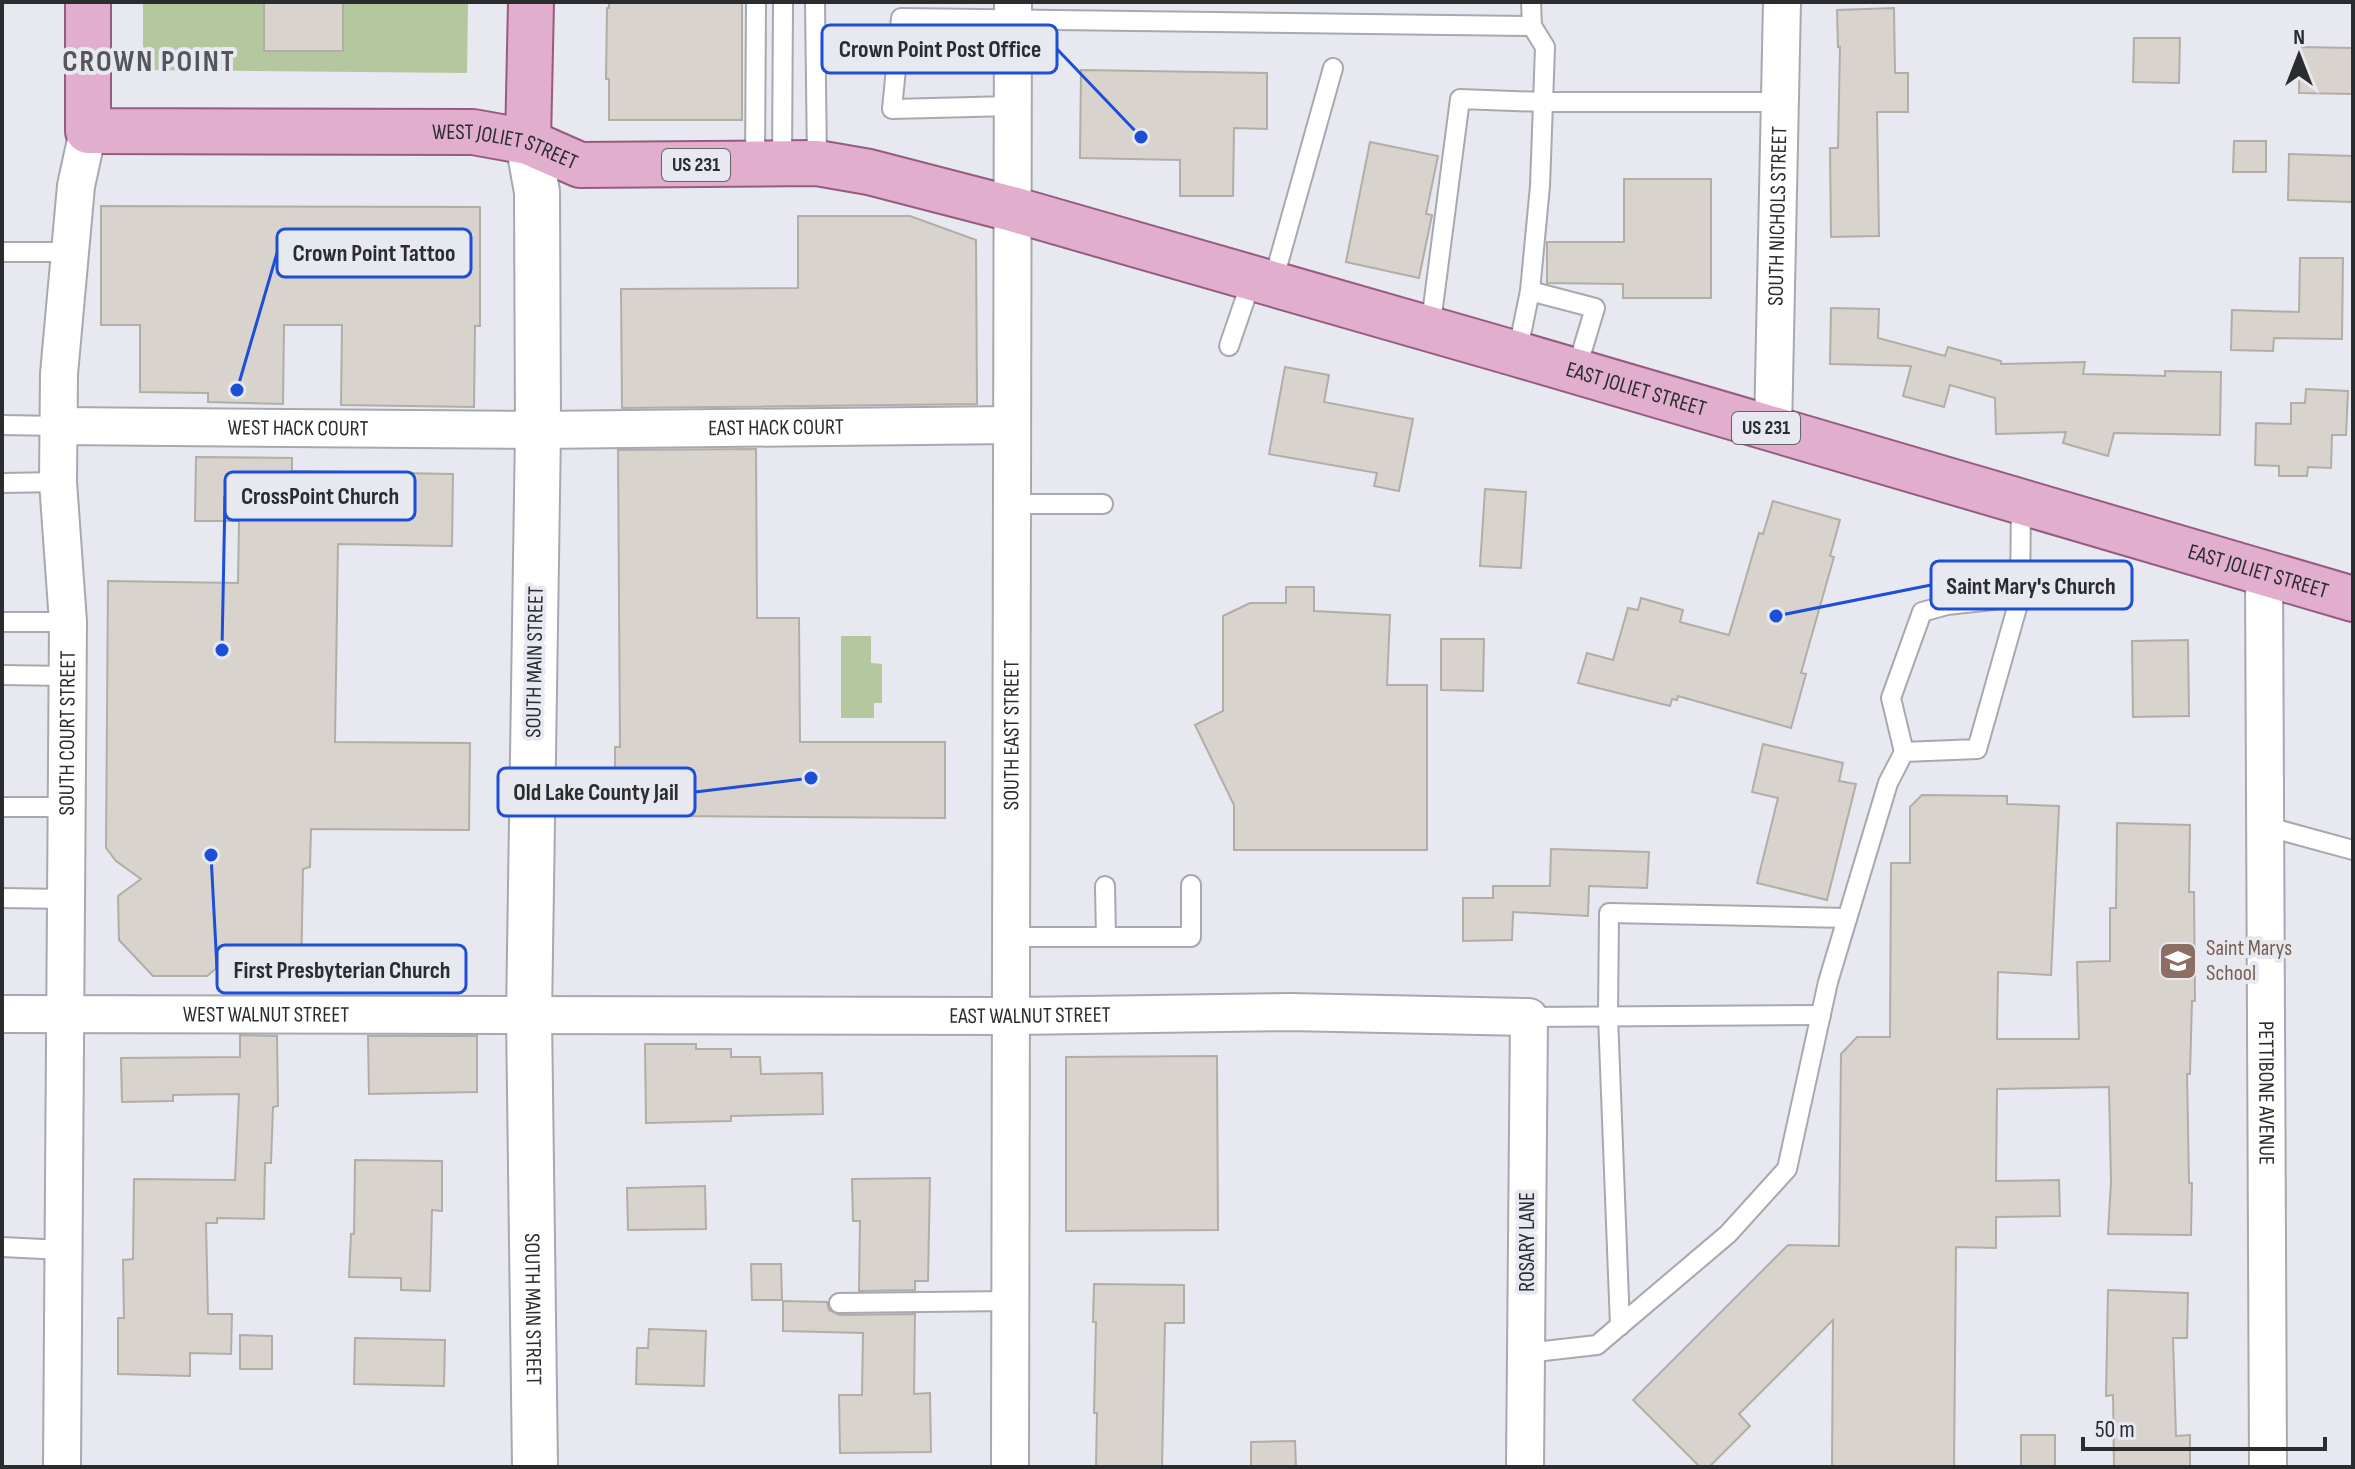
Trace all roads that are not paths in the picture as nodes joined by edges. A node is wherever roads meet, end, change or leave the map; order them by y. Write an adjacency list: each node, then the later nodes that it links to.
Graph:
1 (88, 2): 14 (main road, SOUTH COURT STREET)
2 (531, 2): 15 (main road, SOUTH MAIN STREET)
3 (756, 2): 16 (lane)
4 (783, 2): 16 (lane)
5 (815, 2): 16 (lane)
6 (1531, 2): 9 (lane)
7 (1782, 2): 12 (street, SOUTH NICHOLS STREET)
8 (1013, 10): 9 (lane); 13 (street, SOUTH EAST STREET); 13 (lane)
9 (1532, 26): 11 (lane)
10 (1333, 68): 20 (lane)
11 (1543, 102): 12 (lane); 21 (lane); 22 (lane)
12 (1780, 102): 30 (street, SOUTH NICHOLS STREET)
13 (1012, 106): 17 (street, SOUTH EAST STREET)
14 (88, 131): 15 (main road, WEST JOLIET STREET / US 231); 19 (street, SOUTH COURT STREET)
15 (528, 142): 16 (main road, WEST JOLIET STREET / US 231); 29 (street, SOUTH MAIN STREET)
16 (785, 164): 17 (main road, WEST JOLIET STREET / US 231)
17 (1012, 209): 20 (main road, EAST JOLIET STREET / US 231); 27 (street, SOUTH EAST STREET)
18 (2, 252): 19 (lane)
19 (71, 252): 28 (street, SOUTH COURT STREET)
20 (1262, 282): 22 (main road, EAST JOLIET STREET / US 231); 23 (lane)
21 (1530, 291): 24 (lane); 25 (lane)
22 (1430, 330): 24 (main road, EAST JOLIET STREET / US 231)
23 (1229, 346)
24 (1517, 354): 25 (main road, EAST JOLIET STREET / US 231)
25 (1576, 371): 30 (main road, EAST JOLIET STREET / US 231)
26 (2, 425): 28 (lane)
27 (1012, 425): 29 (street, EAST HACK COURT); 34 (street, SOUTH EAST STREET)
28 (58, 426): 29 (street, WEST HACK COURT); 31 (street, SOUTH COURT STREET)
29 (538, 430): 58 (street, SOUTH MAIN STREET)
30 (1773, 430): 33 (main road, EAST JOLIET STREET / US 231)
31 (58, 482): 32 (lane); 40 (street, SOUTH COURT STREET)
32 (2, 483)
33 (2021, 502): 36 (main road, EAST JOLIET STREET / US 231); 37 (lane)
34 (1012, 504): 35 (lane); 53 (street, SOUTH EAST STREET)
35 (1103, 504)
36 (2264, 573): 38 (main road, EAST JOLIET STREET / US 231); 46 (street, PETTIBONE AVENUE)
37 (2020, 597): 43 (lane); 43 (lane)
38 (2353, 599)
39 (2, 622): 40 (lane)
40 (68, 622): 42 (street, SOUTH COURT STREET)
41 (2, 675): 42 (lane)
42 (67, 676): 45 (street, SOUTH COURT STREET)
43 (1904, 752): 52 (lane)
44 (2, 807): 45 (lane)
45 (66, 807): 51 (street, SOUTH COURT STREET)
46 (2265, 826): 47 (lane); 72 (street, PETTIBONE AVENUE)
47 (2353, 850)
48 (1191, 885): 54 (lane)
49 (1105, 886): 54 (lane)
50 (2, 898): 51 (lane)
51 (66, 899): 56 (street, SOUTH COURT STREET)
52 (1847, 918): 57 (lane); 60 (lane)
53 (1011, 937): 54 (lane); 59 (street, SOUTH EAST STREET)
54 (1106, 937)
55 (2, 1014): 56 (street, WEST WALNUT STREET)
56 (65, 1014): 58 (street, WEST WALNUT STREET); 63 (street, SOUTH COURT STREET)
57 (1821, 1015): 60 (lane); 66 (lane)
58 (529, 1016): 59 (street, EAST WALNUT STREET); 69 (street, SOUTH MAIN STREET)
59 (1010, 1016): 61 (street, EAST WALNUT STREET); 64 (street, SOUTH EAST STREET)
60 (1608, 1016): 61 (lane); 66 (lane)
61 (1529, 1017): 67 (street, ROSARY LANE)
62 (2, 1247): 63 (lane)
63 (63, 1250): 68 (street, SOUTH COURT STREET)
64 (1010, 1301): 65 (lane); 70 (street, SOUTH EAST STREET)
65 (839, 1303)
66 (1620, 1326): 67 (lane)
67 (1526, 1353): 71 (street, ROSARY LANE)
68 (62, 1467)
69 (535, 1467)
70 (1010, 1467)
71 (1525, 1467)
72 (2268, 1467)

